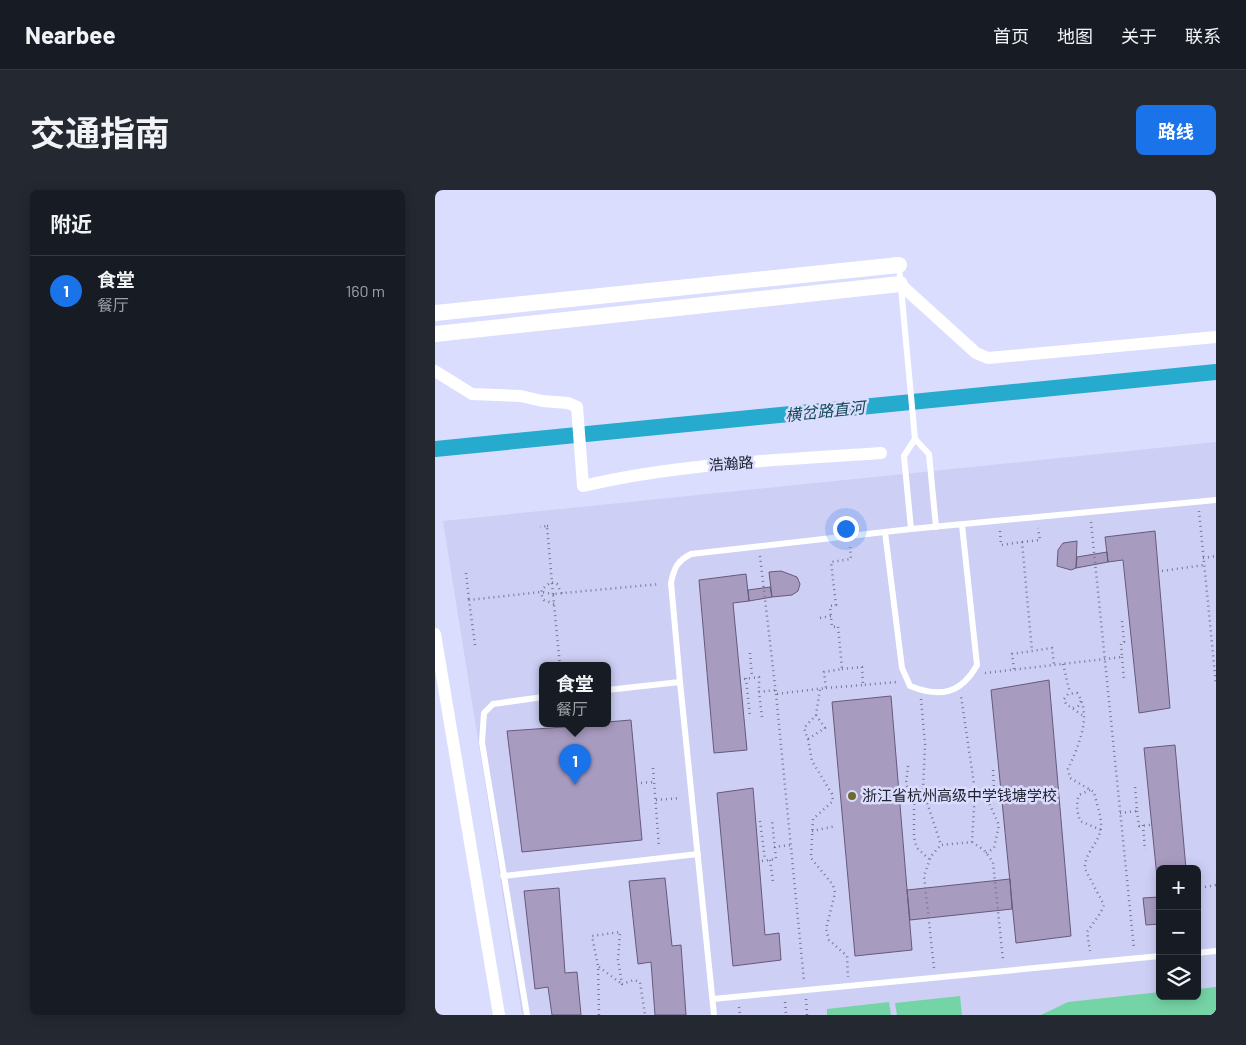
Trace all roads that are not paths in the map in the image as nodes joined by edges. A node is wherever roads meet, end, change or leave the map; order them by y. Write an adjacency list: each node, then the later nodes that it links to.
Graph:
1 (899, 265): 2 (lane); 3 (street)
2 (900, 284): 4 (street); 5 (street); 7 (lane)
3 (435, 313)
4 (435, 334)
5 (1216, 337)
6 (435, 371): 8 (street, 浩瀚路)
7 (915, 439): 11 (lane); 12 (lane)
8 (881, 453)
9 (1216, 500): 10 (lane)
10 (962, 524): 11 (lane); 13 (lane)
11 (936, 527): 12 (lane)
12 (911, 529): 13 (lane)
13 (885, 532): 15 (lane)
14 (435, 634): 24 (street)
15 (680, 682): 16 (lane); 18 (lane)
16 (611, 690)
17 (539, 698): 19 (lane)
18 (698, 854): 19 (lane); 23 (lane)
19 (503, 876): 25 (lane)
20 (1216, 951): 21 (lane)
21 (1201, 953)
22 (1156, 956): 23 (lane)
23 (713, 999): 26 (lane)
24 (499, 1015)
25 (527, 1015)
26 (714, 1015)

